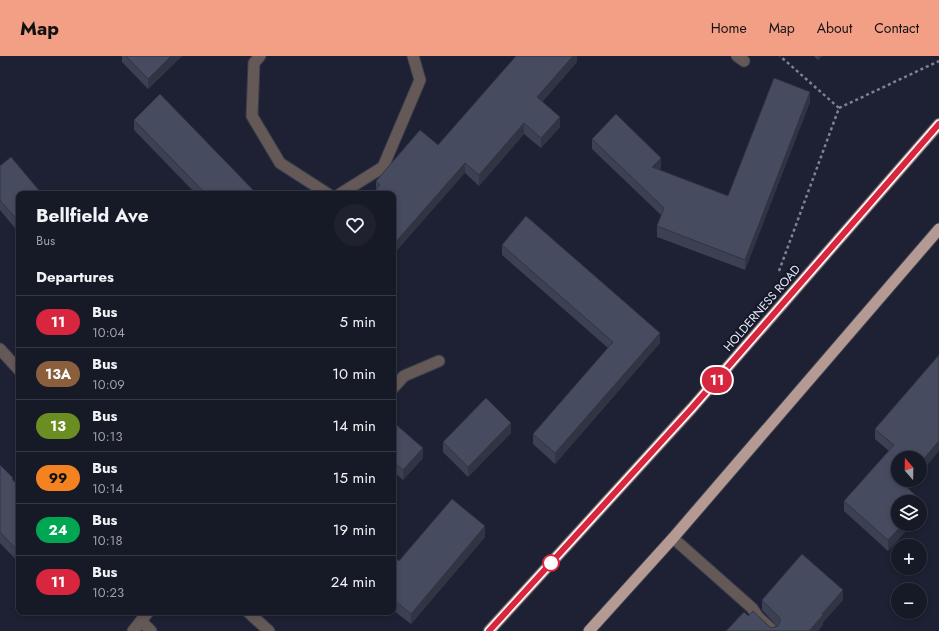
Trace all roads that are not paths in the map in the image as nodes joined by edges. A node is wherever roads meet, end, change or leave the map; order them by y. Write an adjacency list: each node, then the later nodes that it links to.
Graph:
1 (260, 56): 4 (street)
2 (413, 56): 5 (street)
3 (939, 124): 17 (highway, HOLDERNESS ROAD)
4 (323, 191)
5 (345, 191)
6 (939, 229): 11 (highway)
7 (0, 349): 9 (street)
8 (439, 361): 10 (street)
9 (16, 367)
10 (396, 385)
11 (673, 538): 18 (highway); 19 (street)
12 (251, 615): 16 (street)
13 (144, 616): 14 (street); 15 (street)
14 (133, 631)
15 (151, 631)
16 (269, 631)
17 (489, 631)
18 (589, 631)
19 (773, 631)

